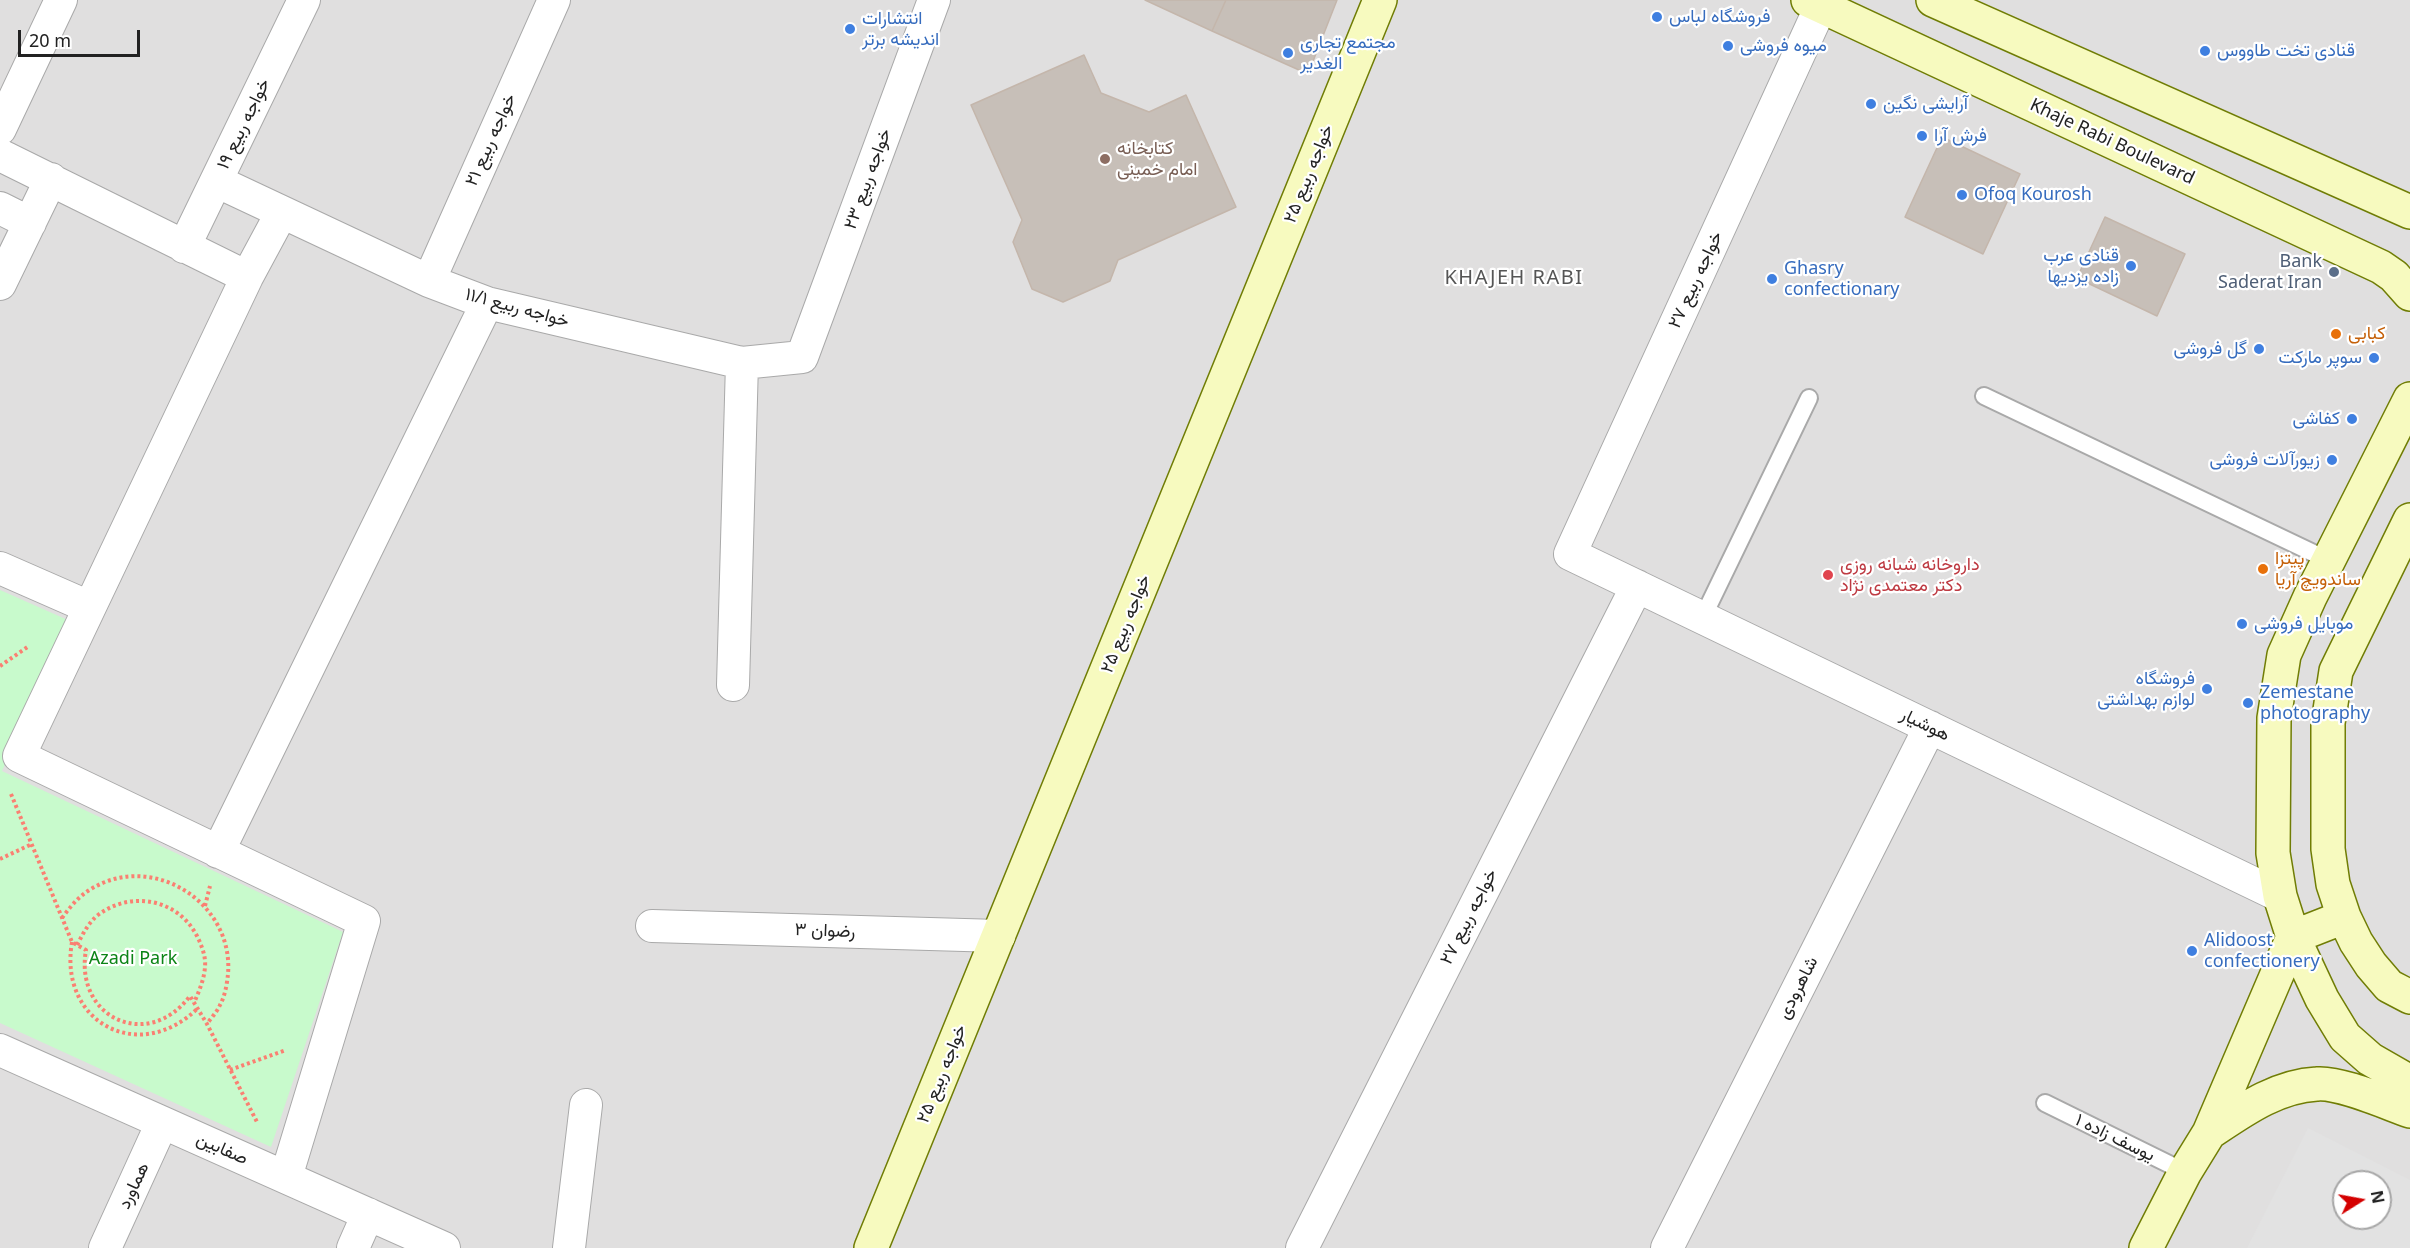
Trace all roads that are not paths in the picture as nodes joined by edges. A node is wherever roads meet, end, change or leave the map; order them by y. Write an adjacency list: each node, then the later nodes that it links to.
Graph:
1 (61, 0): 8 (street)
2 (304, 0): 11 (street, خواجه ربیع ۱۹)
3 (554, 0): 18 (street, خواجه ربیع ۲۱)
4 (934, 0): 22 (street, خواجه ربیع ۲۳)
5 (1380, 0): 40 (street, خواجه ربیع ۲۵)
6 (1933, 0): 14 (street)
7 (1815, 3): 20 (street, Khaje Rabi Boulevard); 28 (street, خواجه ربیع ۲۷)
8 (0, 129)
9 (0, 155): 10 (street)
10 (51, 179): 15 (street); 16 (street)
11 (216, 181): 13 (street, خواجه ربیع ۱۱/۱); 16 (street, خواجه ربیع ۱۹)
12 (0, 208): 15 (street)
13 (282, 212): 17 (street); 18 (street, خواجه ربیع ۱۱/۱)
14 (2410, 212)
15 (30, 223): 19 (street)
16 (184, 248): 17 (street)
17 (247, 278): 32 (street)
18 (429, 281): 21 (street, خواجه ربیع ۱۱/۱)
19 (0, 284)
20 (2410, 294)
21 (487, 303): 23 (street, خواجه ربیع ۱۱/۱); 36 (street)
22 (802, 357): 23 (street, خواجه ربیع ۱۱/۱)
23 (742, 363): 34 (street)
24 (1984, 396): 29 (lane)
25 (1809, 398): 33 (lane)
26 (2410, 399): 29 (street)
27 (2410, 520): 38 (street)
28 (1570, 554): 31 (street, هوشیار)
29 (2328, 561): 37 (street)
30 (0, 568): 32 (street)
31 (1637, 586): 33 (street, هوشیار); 58 (street, خواجه ربیع ۲۷)
32 (89, 607): 36 (street)
33 (1703, 617): 35 (street, هوشیار)
34 (733, 685)
35 (1930, 727): 37 (street, هوشیار); 59 (street, شاهرودی)
36 (218, 852): 51 (street)
37 (2280, 896): 41 (street)
38 (2344, 917): 41 (street); 42 (street)
39 (652, 926): 40 (street, رضوان ۳)
40 (999, 936): 57 (street, خواجه ربیع ۲۵)
41 (2293, 937): 44 (street); 49 (street)
42 (2410, 997)
43 (0, 1050): 48 (street, صفابین)
44 (2410, 1082)
45 (2045, 1103): 50 (lane, یوسف زاده ۱)
46 (586, 1105): 56 (street)
47 (2410, 1111): 49 (street)
48 (162, 1123): 51 (street, صفابین); 53 (street, هماورد)
49 (2209, 1132): 50 (street)
50 (2185, 1172): 60 (street)
51 (286, 1177): 52 (street, صفابین)
52 (368, 1214): 54 (street); 55 (street, صفابین)
53 (105, 1248)
54 (353, 1248)
55 (444, 1248)
56 (569, 1248)
57 (871, 1248)
58 (1302, 1248)
59 (1667, 1248)
60 (2146, 1248)

